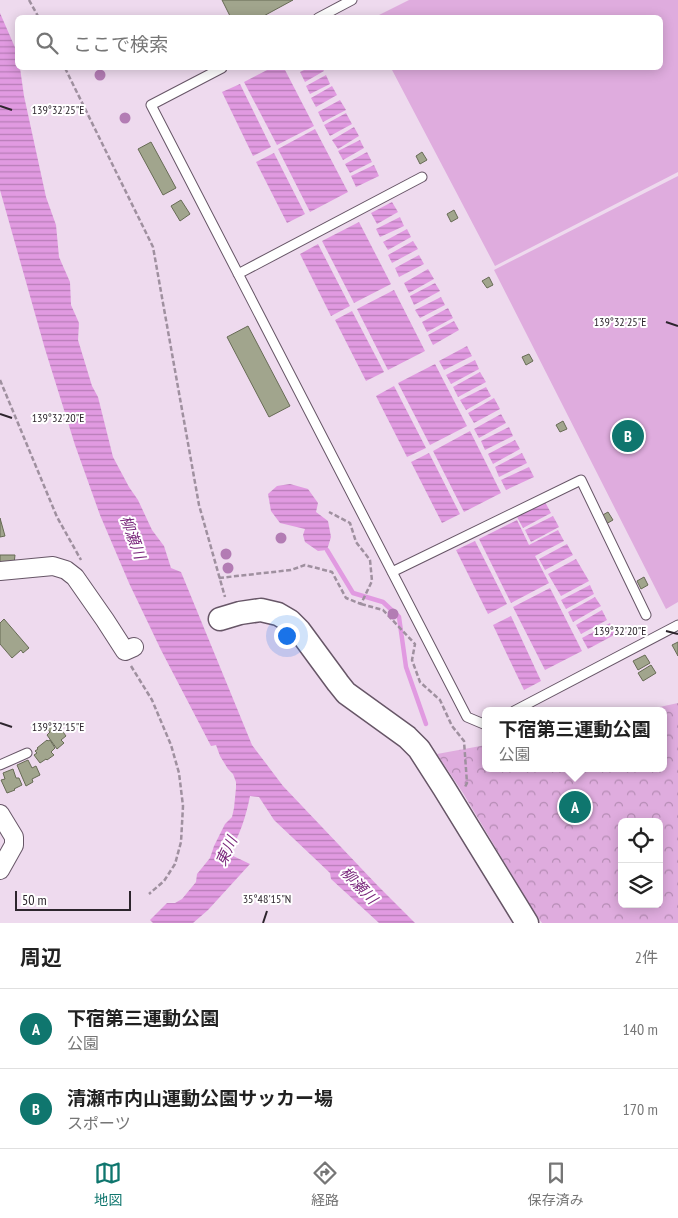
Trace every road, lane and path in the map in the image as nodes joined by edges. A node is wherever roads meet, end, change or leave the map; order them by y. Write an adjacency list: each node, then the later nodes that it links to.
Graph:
1 (29, 0): 3 (path)
2 (352, 0): 4 (lane)
3 (37, 15)
4 (324, 15)
5 (67, 70): 14 (path)
6 (218, 70): 8 (lane)
7 (422, 177): 8 (lane)
8 (238, 274): 13 (lane)
9 (0, 380): 11 (path)
10 (329, 512): 15 (path)
11 (83, 564)
12 (0, 571): 19 (street)
13 (392, 572): 16 (lane); 21 (lane)
14 (219, 578): 15 (path); 17 (path)
15 (361, 603): 24 (path)
16 (646, 615)
17 (225, 617): 29 (street)
18 (678, 625): 20 (lane)
19 (129, 649): 28 (path)
20 (522, 707)
21 (482, 723)
22 (27, 753): 23 (lane)
23 (0, 765)
24 (463, 793)
25 (0, 814): 26 (street)
26 (7, 847): 27 (street)
27 (0, 870)
28 (149, 894)
29 (527, 923)

